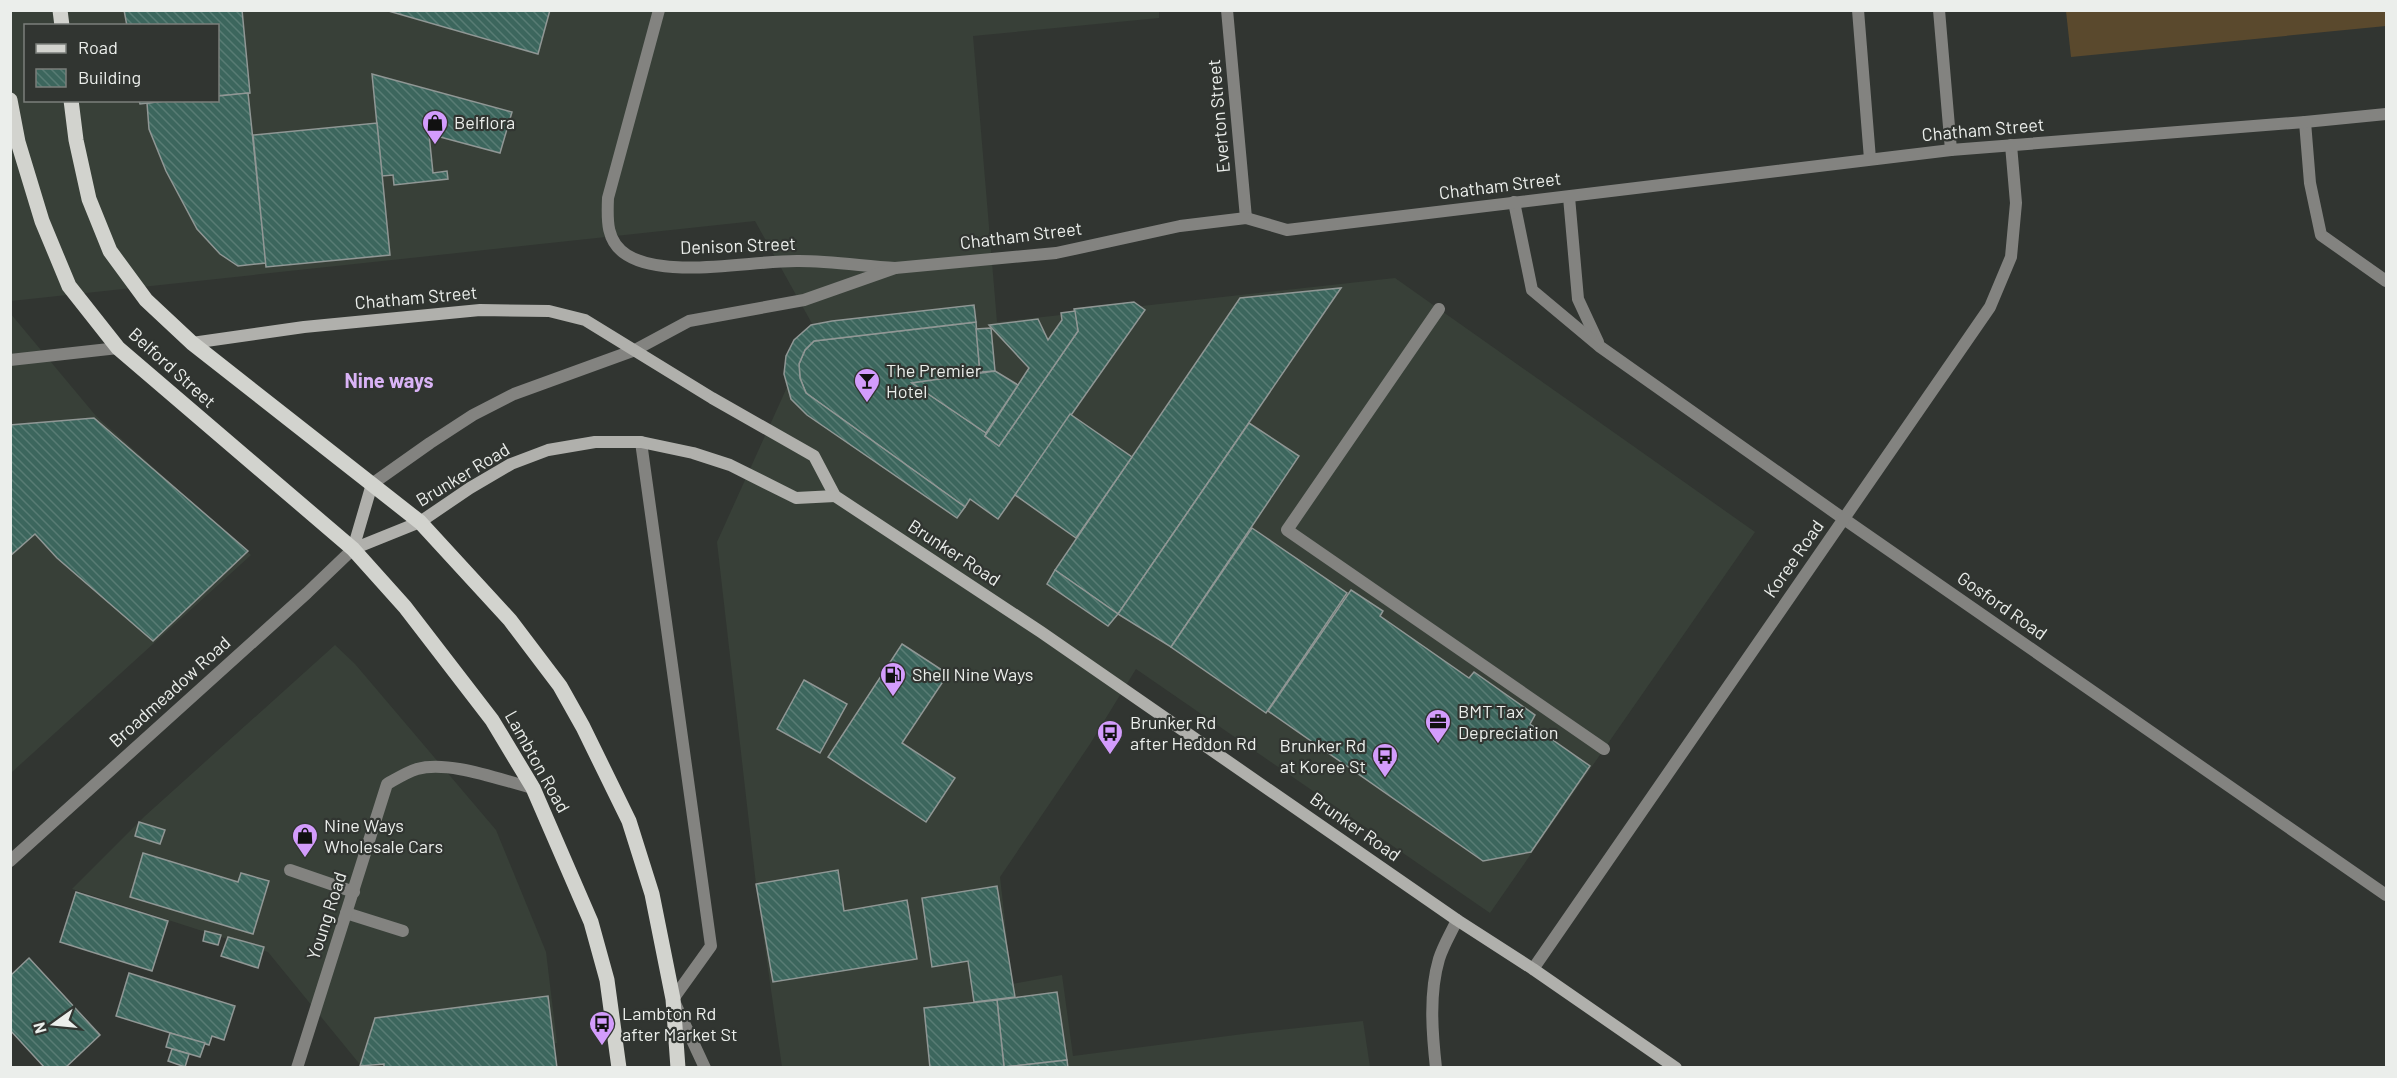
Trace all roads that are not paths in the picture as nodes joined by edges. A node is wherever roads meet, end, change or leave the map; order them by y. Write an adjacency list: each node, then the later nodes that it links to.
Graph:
1 (659, 10): 15 (street, Denison Street)
2 (1227, 10): 14 (street, Everton Street)
3 (1857, 10): 11 (street)
4 (1939, 10): 10 (street)
5 (10, 100): 20 (main road, Belford Street)
6 (70, 102): 18 (main road, Belford Street)
7 (2386, 114): 8 (street, Chatham Street)
8 (2305, 122): 9 (street, Chatham Street); 16 (street)
9 (2011, 145): 10 (street, Chatham Street); 26 (street, Koree Road)
10 (1951, 150): 11 (street, Chatham Street)
11 (1870, 159): 12 (street, Chatham Street)
12 (1569, 197): 13 (street, Chatham Street); 19 (street)
13 (1514, 202): 14 (street, Chatham Street); 19 (street, Gosford Road)
14 (1246, 218): 15 (street, Chatham Street)
15 (895, 268): 21 (street, Chatham Street)
16 (2386, 281)
17 (1439, 309): 29 (street)
18 (192, 343): 21 (main road, Chatham Street); 24 (main road, Belford Street)
19 (1599, 346): 26 (street, Gosford Road)
20 (118, 348): 22 (street); 28 (main road, Belford Street)
21 (635, 350): 24 (street, Chatham Street); 25 (main road, Brunker Road)
22 (10, 360)
23 (641, 442): 25 (main road, Brunker Road); 27 (main road, Brunker Road); 39 (street)
24 (372, 484): 27 (main road, Belford Street); 28 (main road)
25 (835, 496): 36 (main road, Brunker Road)
26 (1844, 519): 34 (street, Gosford Road); 38 (street, Koree Road)
27 (420, 522): 28 (main road, Brunker Road); 39 (main road)
28 (352, 549): 30 (main road, Lambton Road); 31 (street, Broadmeadow Road)
29 (1604, 749)
30 (533, 788): 33 (street, Young Road); 41 (main road, Lambton Road)
31 (10, 861)
32 (290, 870): 33 (street)
33 (354, 892): 35 (street, Young Road)
34 (2386, 895)
35 (346, 913): 37 (street); 40 (street, Young Road)
36 (1457, 920): 38 (main road, Brunker Road); 44 (street)
37 (403, 931)
38 (1533, 969): 45 (main road, Brunker Road)
39 (673, 999): 42 (main road); 43 (street)
40 (297, 1068)
41 (619, 1068)
42 (678, 1068)
43 (705, 1068)
44 (1436, 1068)
45 (1676, 1068)

